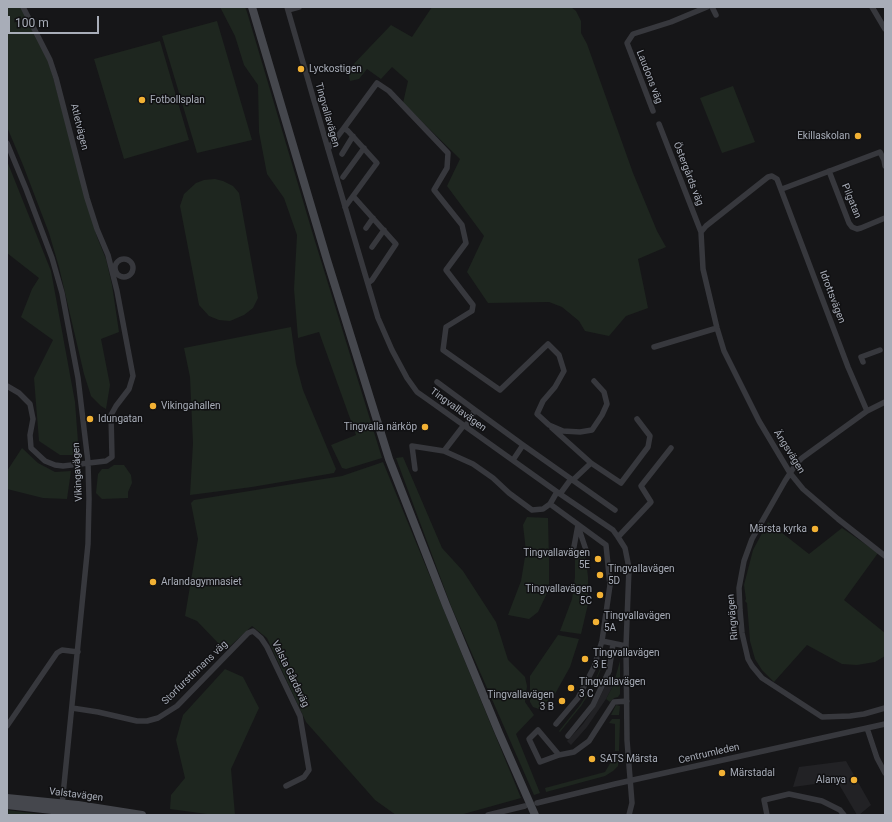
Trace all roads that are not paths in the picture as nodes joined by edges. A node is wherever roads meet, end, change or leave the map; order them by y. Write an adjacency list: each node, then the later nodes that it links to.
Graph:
1 (23, 7): 30 (street, Atletvägen)
2 (252, 7): 90 (main road)
3 (299, 7): 7 (street)
4 (707, 7): 10 (street, Laudons väg)
5 (712, 7): 8 (street)
6 (872, 7): 9 (street)
7 (288, 9): 16 (street, Tingvallavägen)
8 (716, 16)
9 (885, 29)
10 (653, 111)
11 (659, 124): 28 (street, Östergårds väg)
12 (344, 128): 13 (street); 16 (street); 46 (street)
13 (353, 136): 15 (street); 17 (street)
14 (7, 143): 52 (street, Vikingavägen)
15 (364, 148): 20 (street); 22 (street)
16 (328, 149): 23 (street, Tingvallavägen)
17 (342, 154)
18 (885, 166): 19 (street)
19 (829, 171): 21 (street); 25 (street, Pilgatan)
20 (343, 177)
21 (782, 189): 28 (street); 44 (street, Idrottsvägen)
22 (353, 196): 23 (street); 24 (street)
23 (345, 207): 34 (street, Tingvallavägen)
24 (373, 218): 26 (street); 27 (street)
25 (885, 218)
26 (366, 228)
27 (384, 230): 29 (street); 34 (street)
28 (701, 232): 35 (street, Ängsvägen)
29 (372, 246)
30 (108, 254): 31 (street); 32 (street, Atletvägen)
31 (124, 258): 33 (street); 33 (street)
32 (114, 277): 33 (street); 52 (street, Atletvägen)
33 (126, 277)
34 (368, 283): 47 (street, Tingvallavägen)
35 (717, 328): 36 (street); 55 (street, Ängsvägen)
36 (654, 347)
37 (880, 350): 38 (street)
38 (863, 362)
39 (594, 381): 46 (street)
40 (437, 382): 43 (street)
41 (7, 386): 52 (street)
42 (885, 402): 44 (street, Ringvägen)
43 (475, 410): 47 (street); 48 (street)
44 (867, 411): 55 (street, Ringvägen)
45 (637, 419): 53 (street)
46 (549, 425): 53 (street)
47 (465, 426): 50 (street); 51 (street, Tingvallavägen)
48 (523, 445): 51 (street); 56 (street)
49 (671, 448): 61 (street)
50 (444, 451): 54 (street); 58 (street)
51 (512, 460): 57 (street, Tingvallavägen)
52 (88, 462): 69 (street, Vikingavägen)
53 (591, 463): 56 (street)
54 (415, 469)
55 (790, 473): 64 (street, Ängsvägen); 72 (street, Ringvägen)
56 (572, 480): 57 (street); 59 (street)
57 (558, 493): 58 (street); 61 (street, Tingvallavägen)
58 (550, 504): 60 (street)
59 (615, 510)
60 (578, 525): 62 (street); 63 (street); 66 (street)
61 (618, 537): 68 (street, Tingvallavägen)
62 (586, 550)
63 (573, 552)
64 (885, 556)
65 (256, 632): 71 (street, Storfurstinnans väg); 81 (street, Valsta Gårdsväg)
66 (602, 641): 67 (street); 73 (street)
67 (613, 644): 68 (street); 77 (street)
68 (626, 646): 70 (street, Tingvallavägen)
69 (78, 652): 71 (street, Vikingavägen); 75 (street)
70 (627, 701): 78 (street); 80 (street, Tingvallavägen)
71 (72, 708): 86 (street, Vikingavägen)
72 (885, 708)
73 (556, 724)
74 (885, 724): 76 (street, Centrumleden)
75 (7, 726)
76 (866, 728): 79 (street); 80 (street, Centrumleden)
77 (568, 736)
78 (559, 755): 78 (street)
79 (885, 773)
80 (630, 781): 83 (street, Centrumleden); 91 (street, Tingvallavägen)
81 (286, 786)
82 (7, 798): 86 (main road, Valstavägen)
83 (537, 803)
84 (7, 805): 86 (main road, Valstavägen)
85 (525, 806): 89 (street)
86 (61, 807): 87 (main road, Valstavägen); 88 (main road, Valstavägen)
87 (116, 815)
88 (142, 815)
89 (488, 815)
90 (535, 815)
91 (629, 815)
92 (767, 815): 93 (street)
93 (844, 815)

